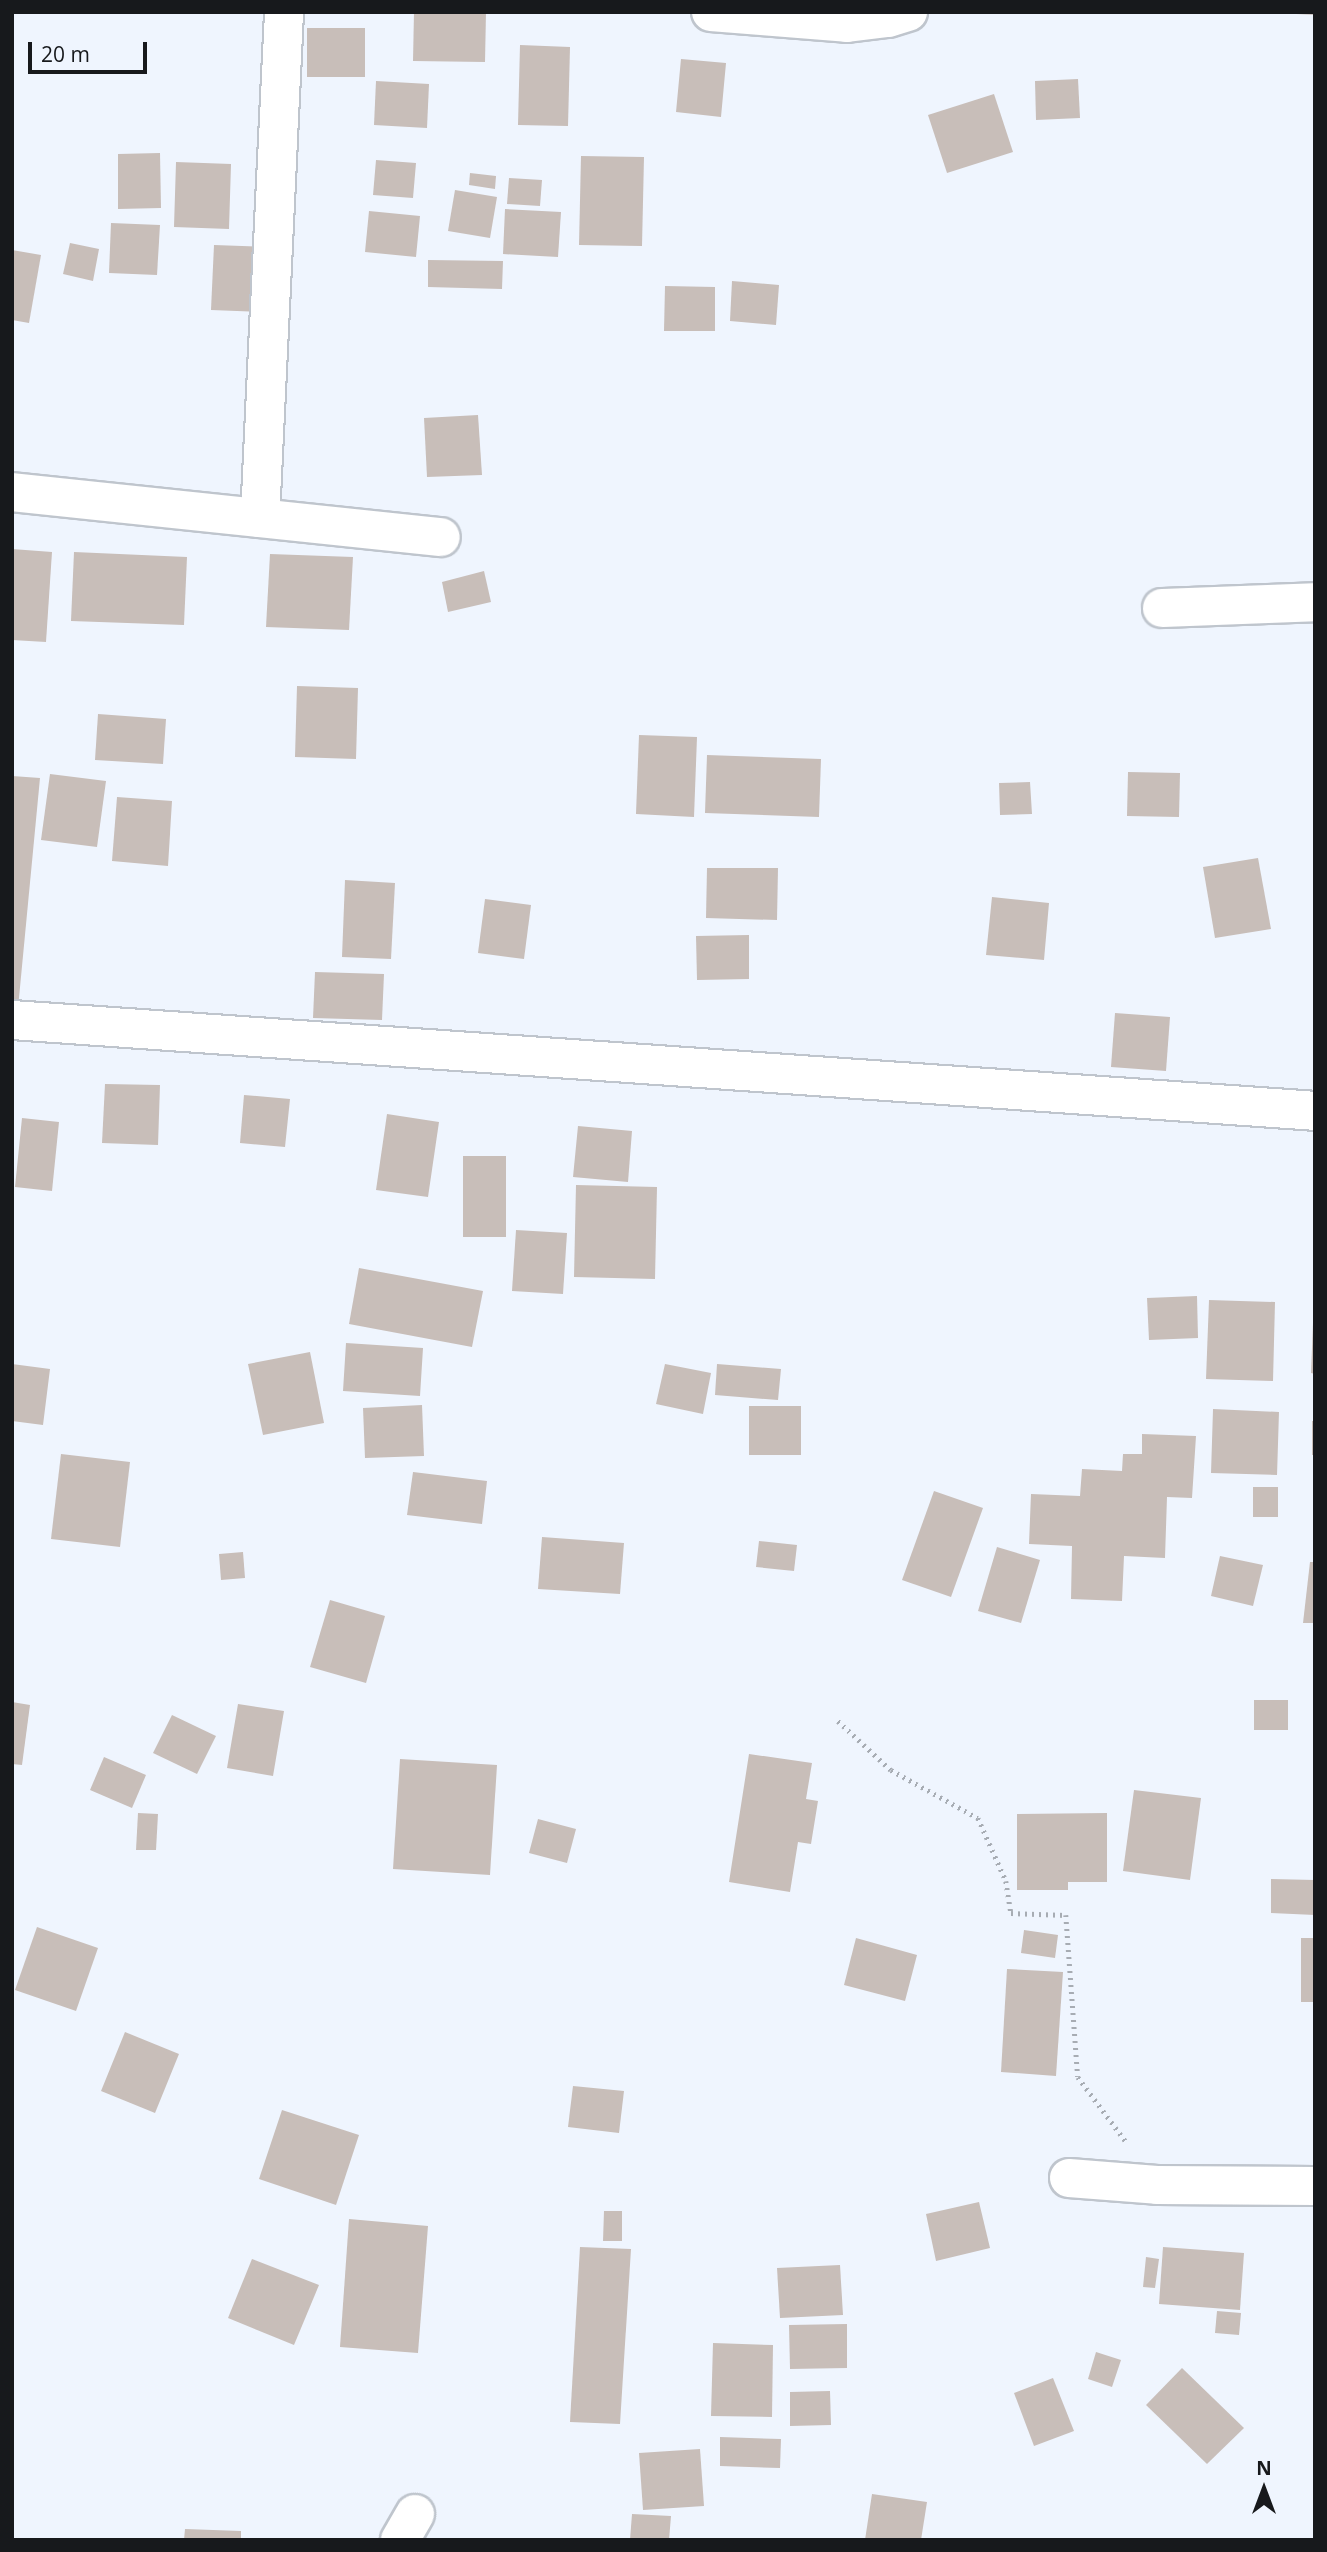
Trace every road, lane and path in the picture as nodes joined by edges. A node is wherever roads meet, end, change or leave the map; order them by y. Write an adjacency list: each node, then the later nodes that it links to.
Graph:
1 (284, 12): 5 (street)
2 (711, 12): 3 (street)
3 (908, 12)
4 (12, 492): 5 (street)
5 (260, 518): 6 (street)
6 (441, 537)
7 (1315, 602): 8 (street)
8 (1162, 608)
9 (12, 1020): 10 (street)
10 (1315, 1111)
11 (838, 1721): 13 (path)
12 (1069, 2178): 13 (street)
13 (1157, 2185): 14 (street)
14 (1315, 2186)

